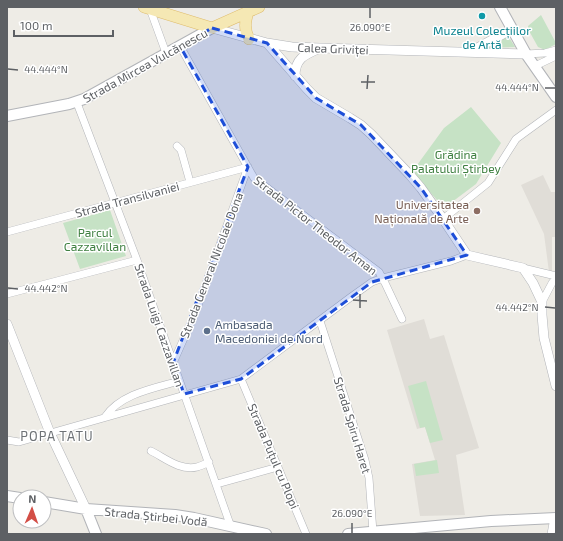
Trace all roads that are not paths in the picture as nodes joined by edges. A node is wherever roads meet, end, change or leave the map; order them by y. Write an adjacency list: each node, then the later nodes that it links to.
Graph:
1 (259, 7): 4 (main road)
2 (500, 7): 6 (main road)
3 (147, 8): 5 (main road, Calea Griviței); 13 (street)
4 (248, 12): 5 (main road); 7 (main road)
5 (212, 28): 7 (street, Calea Griviței); 9 (main road, Strada Mircea Vulcănescu)
6 (512, 29): 12 (street); 14 (main road)
7 (249, 39): 8 (street, Calea Griviței)
8 (267, 43): 10 (street, Calea Griviței); 17 (street)
9 (180, 46): 13 (main road, Strada Mircea Vulcănescu); 23 (street, Strada Pictor Theodor Aman)
10 (320, 48): 12 (street, Calea Griviței); 17 (street)
11 (556, 50): 14 (street)
12 (471, 52): 14 (street, Calea Griviței)
13 (166, 53): 19 (main road, Strada Mircea Vulcănescu)
14 (526, 54): 16 (main road)
15 (556, 56): 16 (street)
16 (535, 66): 18 (main road)
17 (295, 76): 26 (street)
18 (556, 97)
19 (77, 102): 21 (main road, Strada Mircea Vulcănescu); 25 (street, Strada Luigi Cazzavillan)
20 (556, 110): 26 (street)
21 (7, 116)
22 (177, 146): 24 (street)
23 (248, 167): 24 (street, Strada Transilvaniei); 32 (street, Strada Pictor Theodor Aman); 38 (street, Strada General Nicolae Dona)
24 (190, 182): 25 (street, Strada Transilvaniei)
25 (115, 202): 27 (street, Strada Transilvaniei); 29 (street, Strada Luigi Cazzavillan)
26 (443, 219): 28 (street)
27 (7, 232)
28 (467, 255): 30 (street); 32 (street)
29 (137, 260): 33 (street); 38 (street, Strada Luigi Cazzavillan)
30 (523, 268): 31 (street); 34 (street)
31 (556, 277): 34 (street)
32 (383, 278): 35 (street); 36 (street)
33 (7, 294)
34 (542, 302): 39 (street)
35 (402, 319)
36 (320, 321): 40 (street); 55 (street, Strada Spiru Haret)
37 (7, 324): 45 (street)
38 (173, 363): 41 (street, Strada Luigi Cazzavillan)
39 (554, 372): 42 (street)
40 (241, 379): 43 (street); 49 (street, Strada Puțul cu Plopi)
41 (179, 380): 43 (street, Strada Luigi Cazzavillan); 44 (street)
42 (556, 386)
43 (184, 394): 44 (street); 48 (street, Strada Luigi Cazzavillan)
44 (105, 417): 45 (street)
45 (50, 434): 46 (street); 52 (street)
46 (7, 440)
47 (151, 451): 48 (street)
48 (209, 462): 50 (street, Strada Luigi Cazzavillan)
49 (278, 467): 50 (street); 59 (street, Strada Puțul cu Plopi)
50 (217, 484): 54 (street, Strada Luigi Cazzavillan)
51 (52, 503): 52 (main road, Strada Știrbei Vodă)
52 (86, 508): 54 (main road, Strada Știrbei Vodă); 57 (main road)
53 (555, 518): 56 (main road); 61 (street)
54 (231, 527): 58 (main road, Strada Știrbei Vodă)
55 (373, 532): 56 (main road); 60 (main road)
56 (407, 532)
57 (96, 534)
58 (266, 534)
59 (306, 534)
60 (348, 534)
61 (551, 534)

